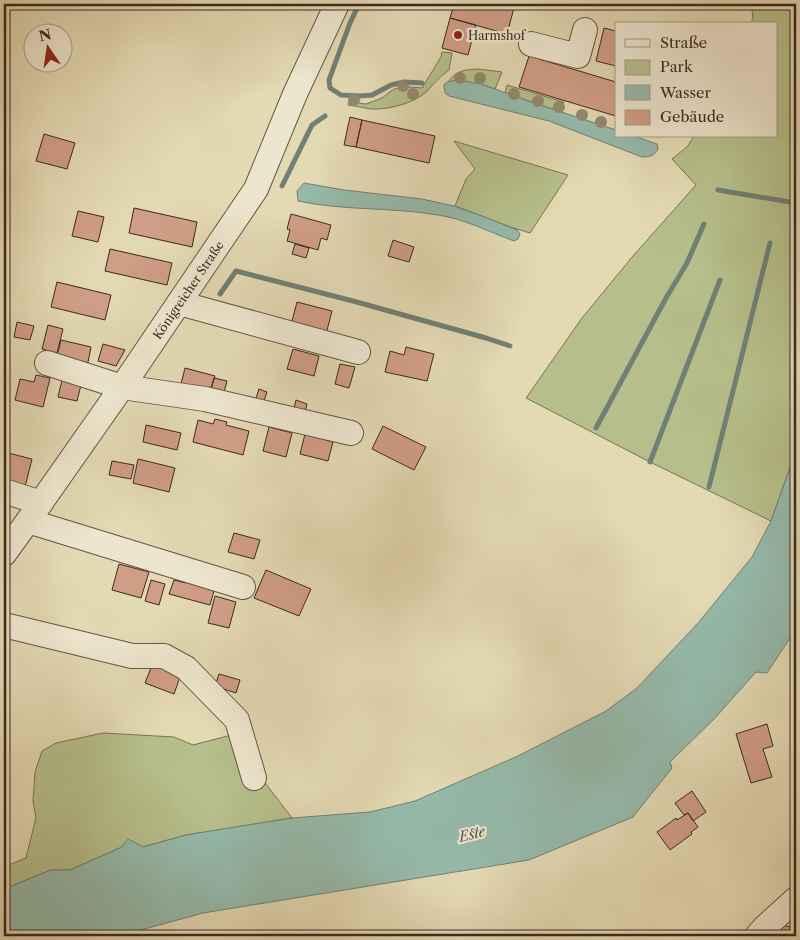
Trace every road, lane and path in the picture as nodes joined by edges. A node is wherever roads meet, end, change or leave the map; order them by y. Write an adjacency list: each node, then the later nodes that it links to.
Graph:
1 (337, 4): 4 (street, Königreicher Straße)
2 (585, 30): 3 (street)
3 (531, 44)
4 (180, 303): 5 (street); 7 (street, Königreicher Straße)
5 (358, 352)
6 (47, 363): 7 (street)
7 (122, 387): 8 (street); 10 (street, Königreicher Straße)
8 (351, 433)
9 (4, 491): 10 (street)
10 (35, 512): 11 (street, Königreicher Straße); 12 (street)
11 (7, 544)
12 (243, 587)
13 (4, 626): 14 (street)
14 (254, 778)
15 (796, 899): 16 (street)
16 (757, 936)

